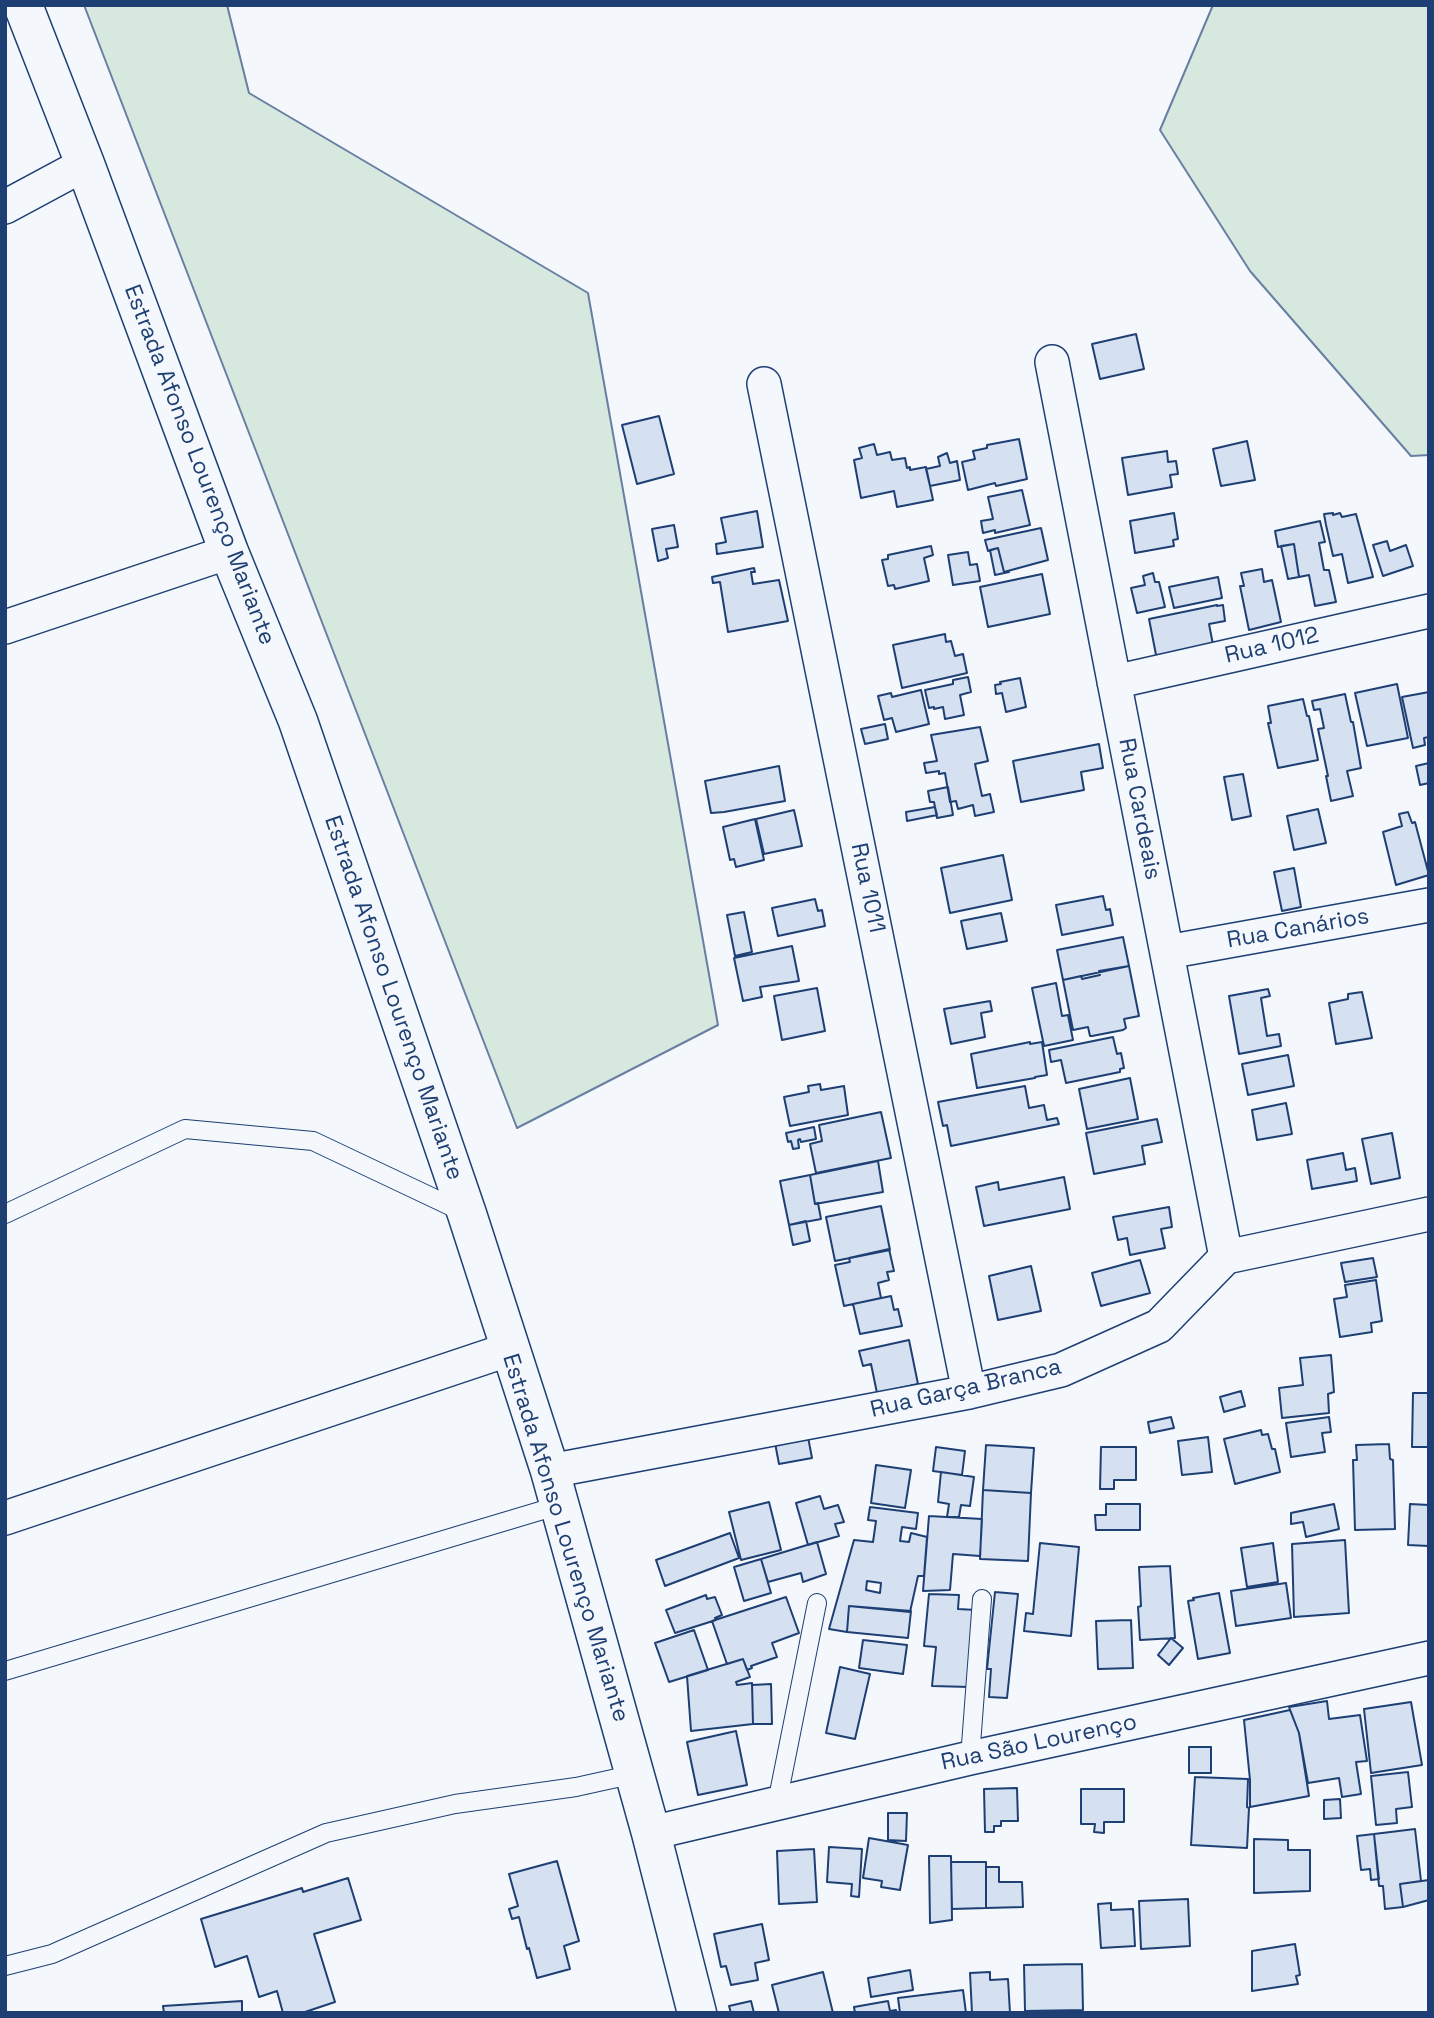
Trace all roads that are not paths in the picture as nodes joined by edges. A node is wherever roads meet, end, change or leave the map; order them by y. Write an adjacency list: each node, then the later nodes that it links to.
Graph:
1 (23, 5): 2 (main road, Estrada Afonso Lourenço Mariante)
2 (86, 164): 3 (street); 6 (main road, Estrada Afonso Lourenço Mariante)
3 (5, 206)
4 (1052, 362): 9 (street, Rua Cardeais)
5 (764, 384): 17 (street, Rua 1011)
6 (229, 552): 8 (street); 13 (main road, Estrada Afonso Lourenço Mariante)
7 (1429, 611): 9 (street, Rua 1012)
8 (5, 627)
9 (1114, 681): 11 (street, Rua Cardeais)
10 (1429, 905): 11 (street, Rua Canários)
11 (1167, 952): 15 (street, Rua Cardeais)
12 (5, 1214): 13 (lane)
13 (467, 1214): 16 (main road, Estrada Afonso Lourenço Mariante)
14 (1429, 1214): 15 (street)
15 (1226, 1257): 17 (street, Rua Garça Branca)
16 (510, 1349): 18 (main road, Estrada Afonso Lourenço Mariante); 19 (street)
17 (969, 1392): 18 (street, Rua Garça Branca)
18 (555, 1488): 23 (lane); 25 (main road, Estrada Afonso Lourenço Mariante)
19 (5, 1518)
20 (982, 1599): 24 (lane)
21 (817, 1603): 26 (lane)
22 (1429, 1658): 24 (street, Rua São Lourenço)
23 (5, 1671)
24 (970, 1758): 26 (street, Rua São Lourenço)
25 (635, 1774): 27 (main road, Estrada Afonso Lourenço Mariante); 28 (lane)
26 (777, 1803): 27 (street, Rua São Lourenço)
27 (651, 1833): 29 (main road, Estrada Afonso Lourenço Mariante)
28 (5, 1966)
29 (696, 2013)

